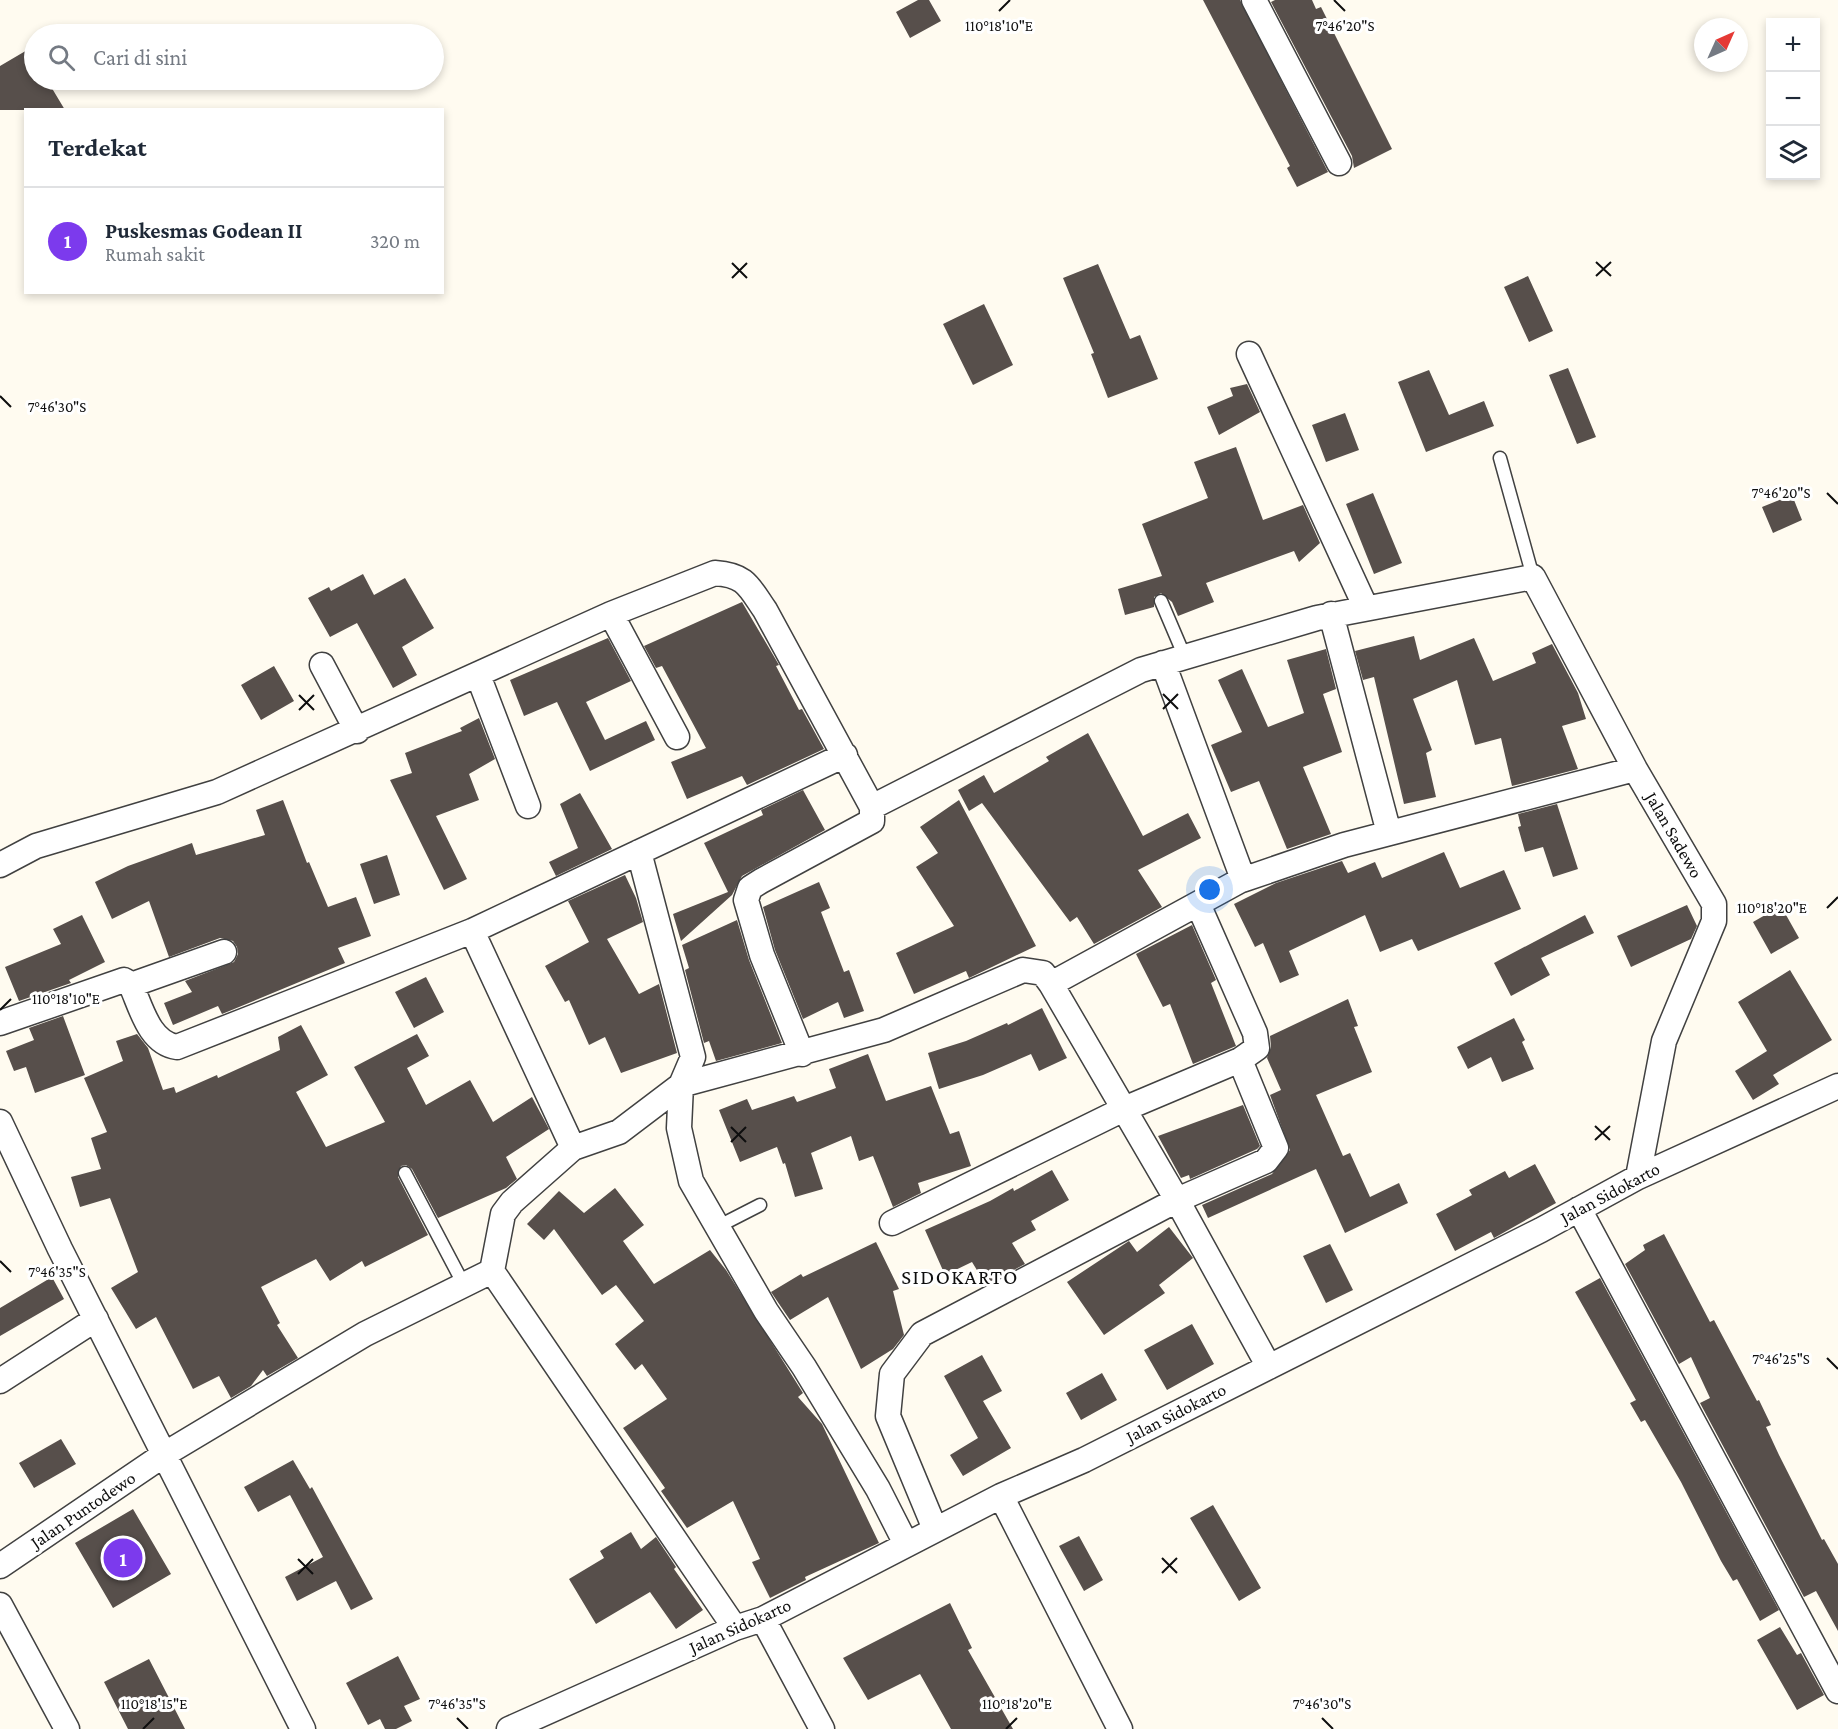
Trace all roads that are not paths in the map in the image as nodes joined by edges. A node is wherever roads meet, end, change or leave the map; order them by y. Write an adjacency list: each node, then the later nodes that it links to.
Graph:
1 (1254, 0): 2 (street)
2 (1339, 163)
3 (1249, 354): 7 (street)
4 (1500, 458): 5 (lane)
5 (1533, 577): 7 (street); 16 (street, Jalan Sadewo)
6 (1161, 601): 10 (lane)
7 (1366, 608): 9 (street)
8 (612, 614): 12 (street); 14 (street); 15 (street)
9 (1332, 614): 10 (street); 19 (street)
10 (1173, 659): 18 (street); 22 (street)
11 (322, 665): 13 (street)
12 (478, 675): 13 (street); 17 (street)
13 (357, 731): 21 (street)
14 (677, 737)
15 (844, 755): 18 (street); 20 (street)
16 (1635, 769): 19 (street); 37 (street, Jalan Sadewo)
17 (528, 806)
18 (872, 807): 29 (street)
19 (1389, 833): 22 (street)
20 (639, 852): 24 (street); 31 (street)
21 (0, 865)
22 (1242, 880): 23 (street)
23 (1198, 904): 26 (street); 30 (street)
24 (472, 931): 27 (street); 35 (street)
25 (224, 952): 27 (street)
26 (1051, 984): 29 (street); 33 (street)
27 (131, 985): 28 (street)
28 (0, 1023)
29 (802, 1054): 31 (street)
30 (1240, 1060): 33 (street); 38 (street)
31 (681, 1084): 35 (street); 42 (street)
32 (1838, 1086): 37 (street, Jalan Sidokarto)
33 (1124, 1108): 38 (street); 41 (street)
34 (0, 1122): 45 (street)
35 (573, 1148): 43 (street)
36 (405, 1173): 44 (lane)
37 (1638, 1177): 40 (street, Jalan Sidokarto)
38 (1177, 1200): 46 (street); 50 (street)
39 (760, 1205): 42 (lane)
40 (1579, 1209): 46 (street, Jalan Sidokarto); 56 (street)
41 (892, 1223)
42 (717, 1227): 51 (street)
43 (492, 1271): 44 (street, Jalan Puntodewo); 55 (street)
44 (464, 1285): 48 (street, Jalan Puntodewo)
45 (96, 1319): 47 (street); 48 (street)
46 (1269, 1367): 49 (street, Jalan Sidokarto)
47 (0, 1382)
48 (165, 1454): 52 (street, Jalan Puntodewo); 58 (street)
49 (1001, 1496): 50 (street, Jalan Sidokarto); 61 (street)
50 (935, 1529): 51 (street, Jalan Sidokarto)
51 (906, 1544): 54 (street, Jalan Sidokarto)
52 (0, 1566)
53 (0, 1605): 57 (street)
54 (763, 1619): 55 (street, Jalan Sidokarto); 60 (street)
55 (735, 1628): 59 (street, Jalan Sidokarto)
56 (1838, 1691)
57 (67, 1729)
58 (303, 1729)
59 (509, 1729)
60 (822, 1729)
61 (1120, 1729)

